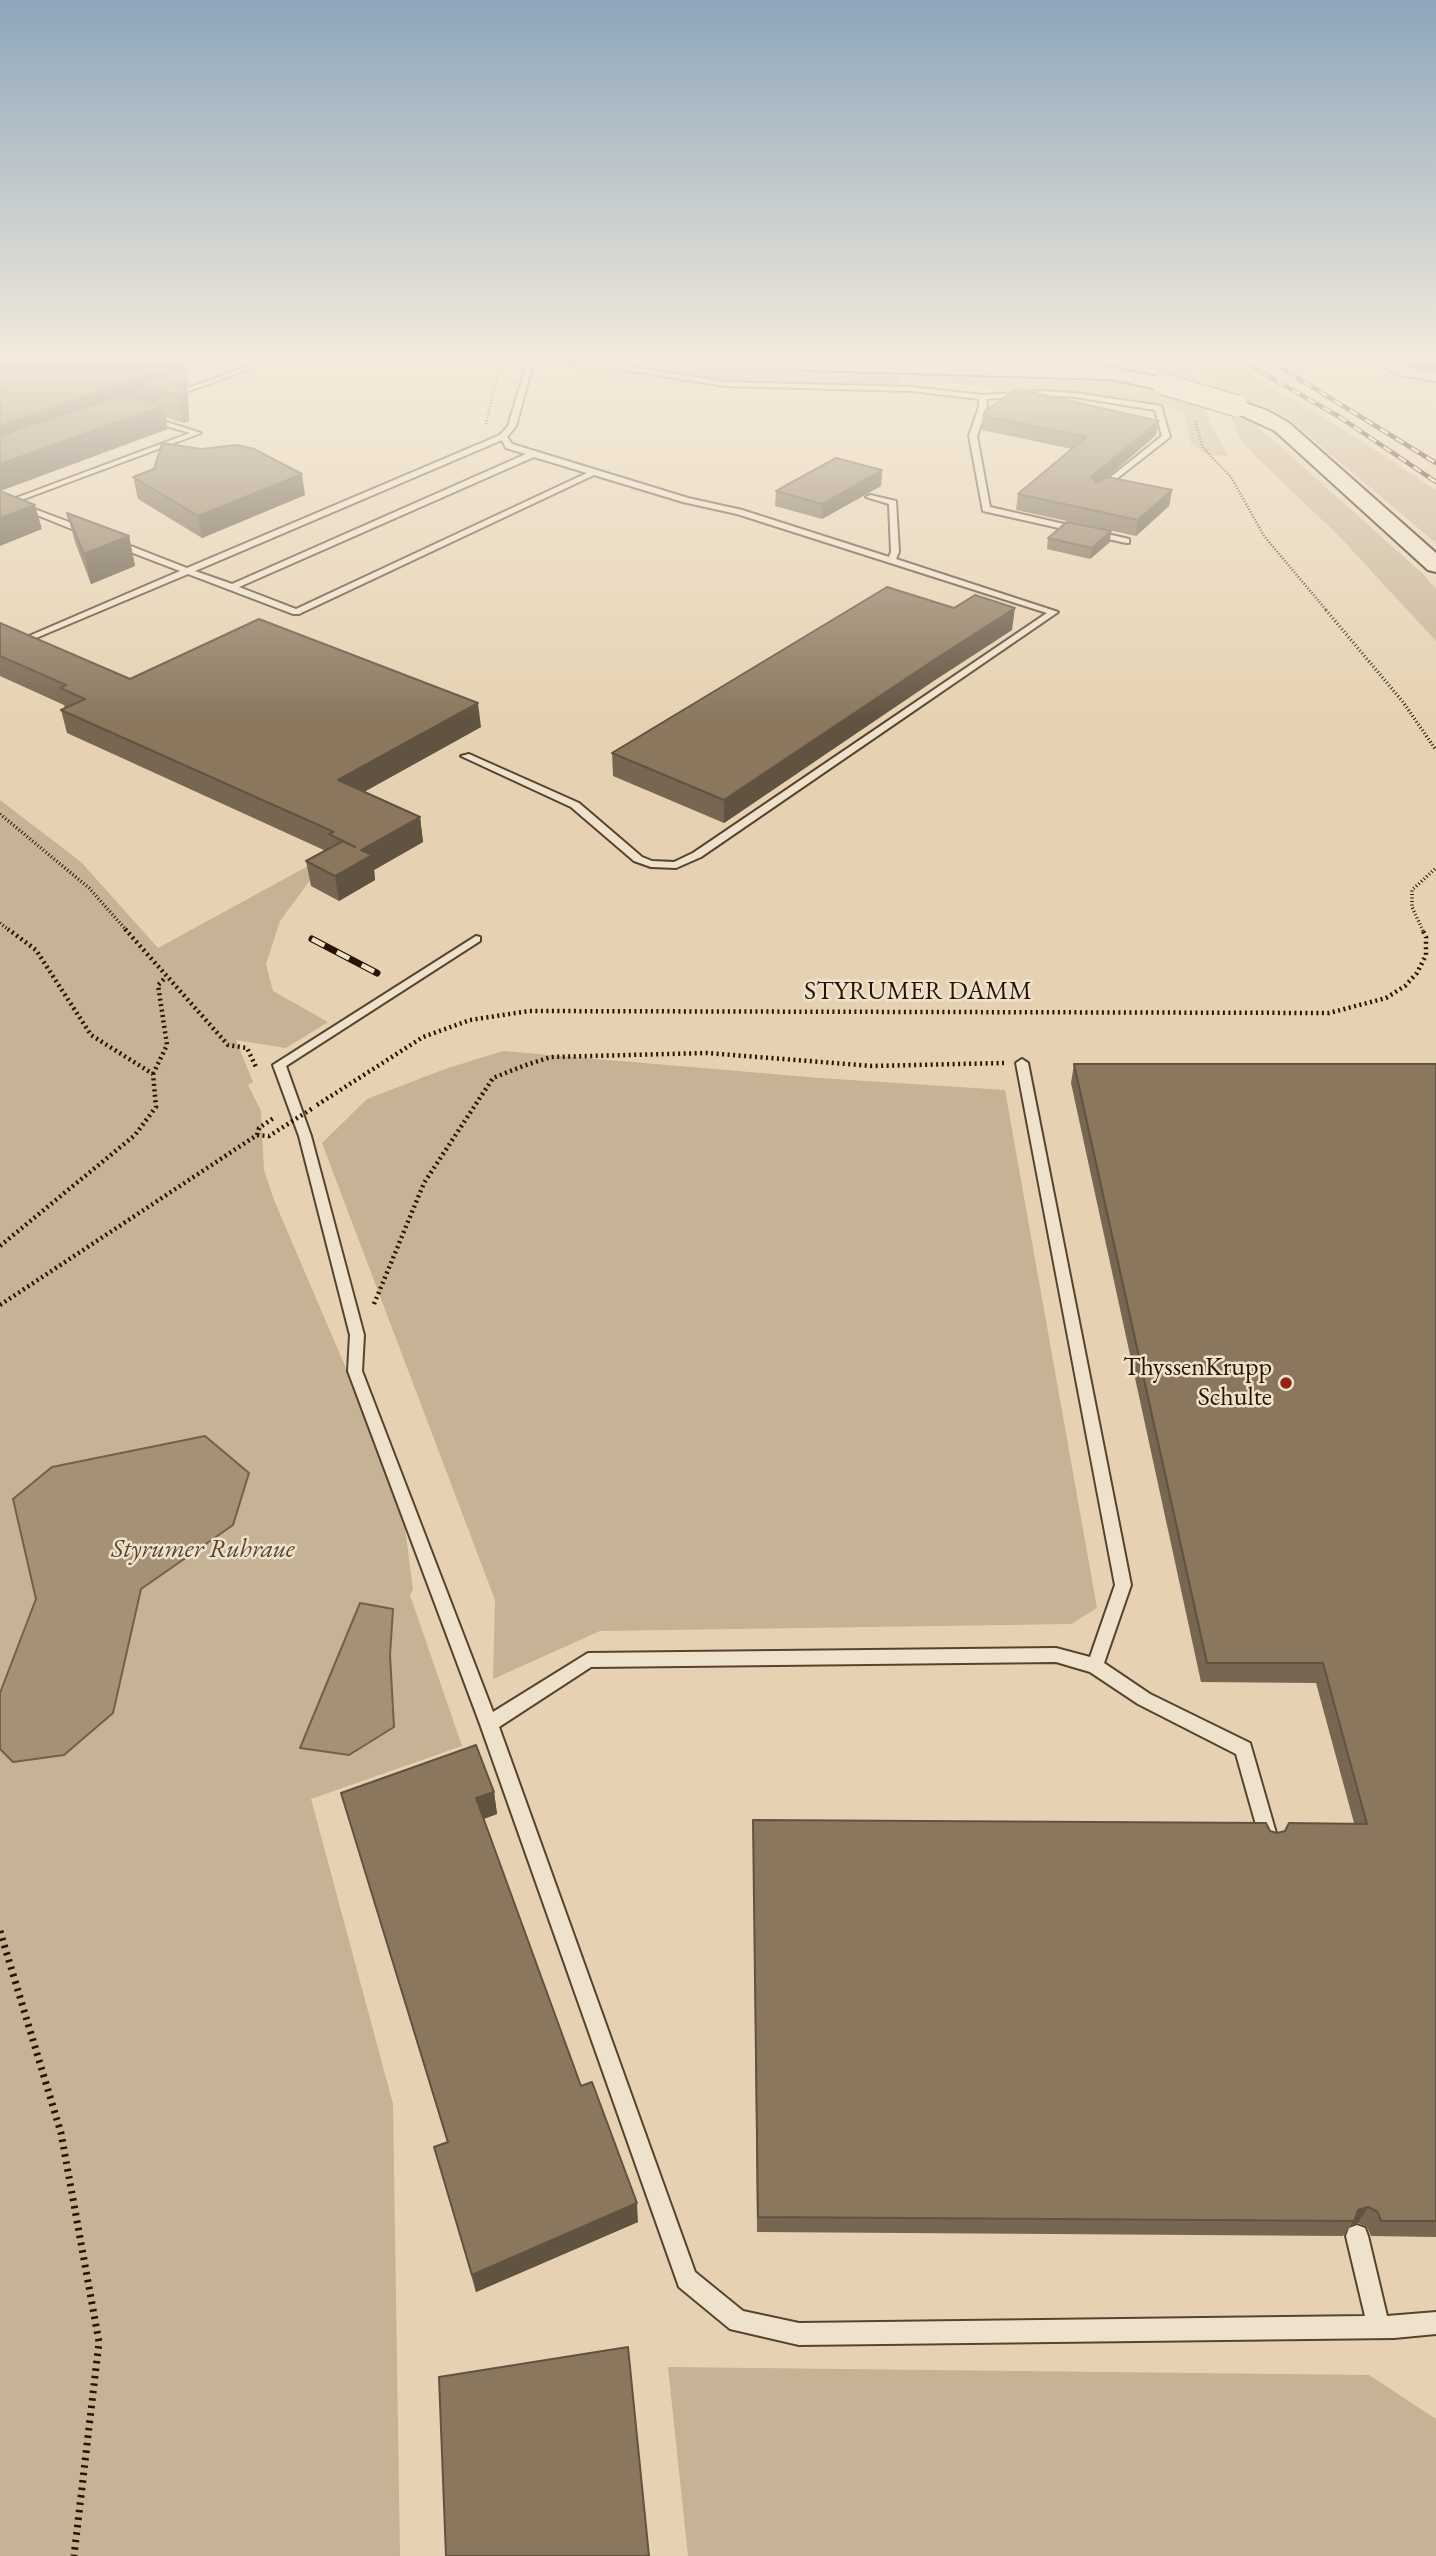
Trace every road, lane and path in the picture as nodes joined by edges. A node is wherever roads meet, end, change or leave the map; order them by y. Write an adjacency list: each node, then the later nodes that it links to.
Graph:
1 (63, 482): 12 (lane)
2 (395, 482): 17 (lane)
3 (469, 482): 18 (lane)
4 (572, 482): 18 (lane)
5 (628, 482): 15 (lane)
6 (981, 482): 14 (lane)
7 (1110, 482): 10 (lane)
8 (1234, 482): 20 (path)
9 (1344, 482): 16 (main road, bridge)
10 (1095, 494)
11 (870, 498): 15 (lane)
12 (96, 535)
13 (109, 540): 17 (lane)
14 (1126, 541)
15 (891, 561): 21 (lane)
16 (1436, 565)
17 (186, 570): 18 (lane); 19 (lane)
18 (233, 587)
19 (33, 636)
20 (1436, 750)
21 (466, 756)
22 (0, 814): 26 (path)
23 (1436, 868): 31 (path, STYRUMER DAMM, bridge)
24 (0, 923): 29 (path)
25 (476, 939): 34 (lane)
26 (166, 977): 28 (path); 29 (path)
27 (1022, 1063): 34 (path); 35 (lane)
28 (257, 1070)
29 (153, 1074): 32 (path)
30 (278, 1114): 31 (path)
31 (257, 1135): 33 (path)
32 (0, 1245)
33 (0, 1305)
34 (357, 1335): 36 (lane)
35 (1095, 1665): 36 (lane); 37 (lane)
36 (489, 1724): 41 (lane)
37 (1270, 1841)
38 (0, 1931): 42 (path)
39 (1357, 2236): 41 (lane)
40 (1436, 2323): 41 (lane)
41 (1379, 2327)
42 (74, 2556)

